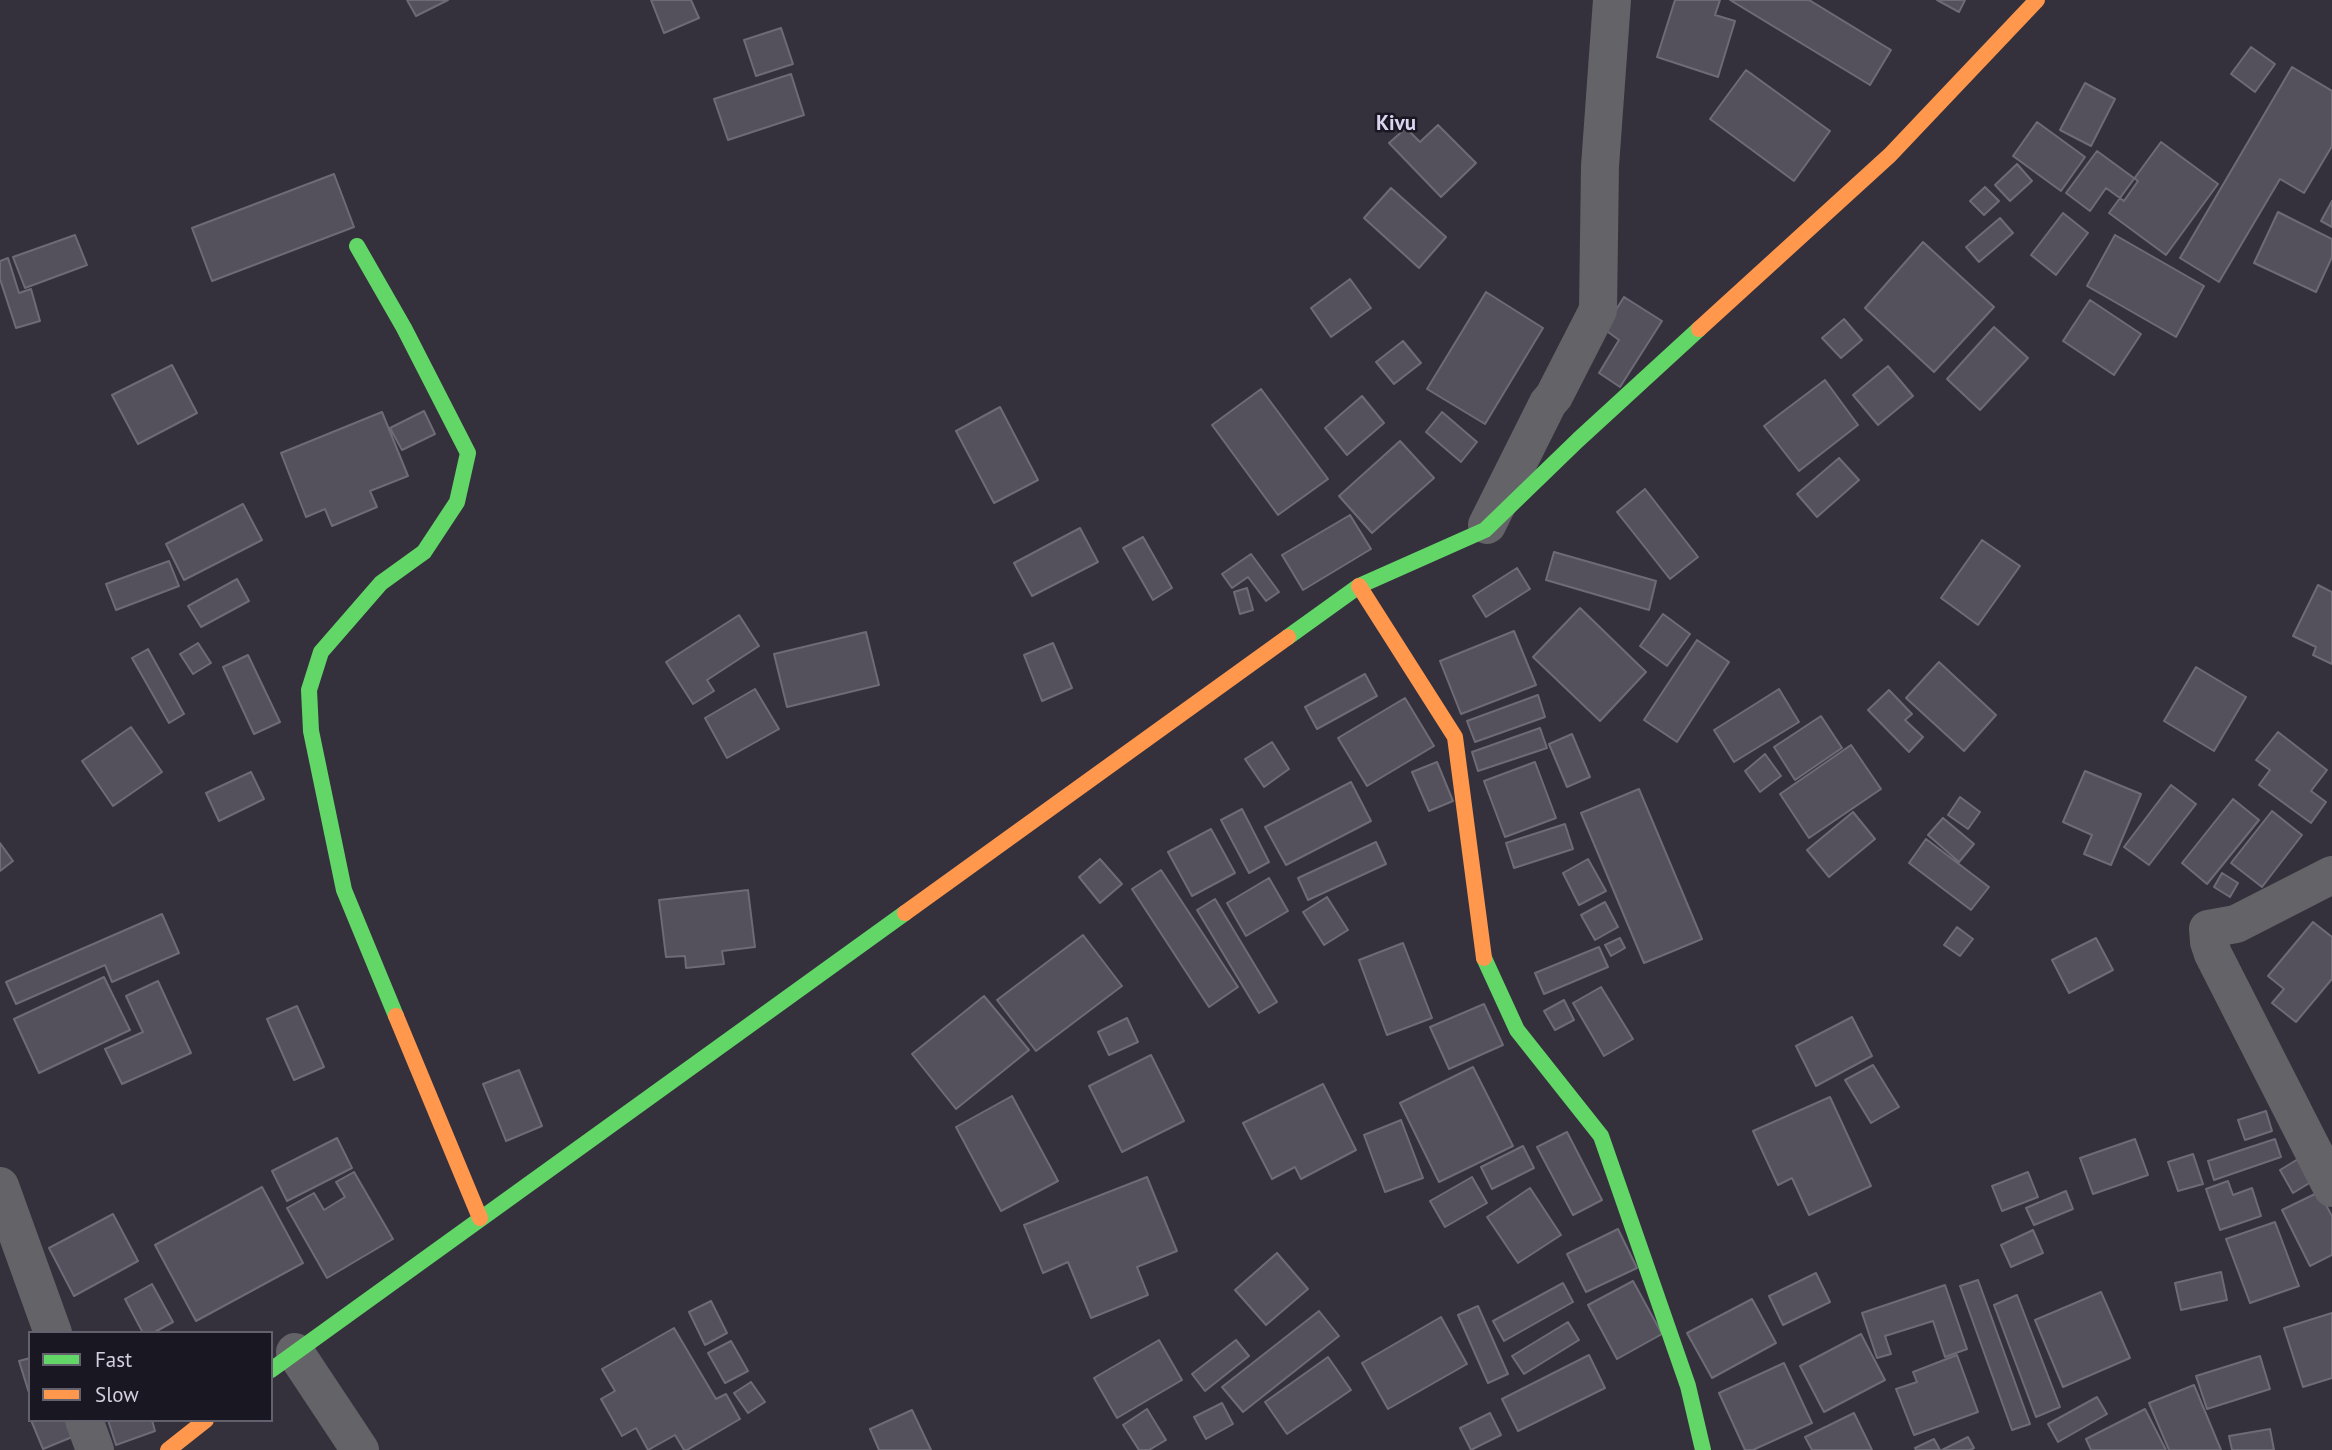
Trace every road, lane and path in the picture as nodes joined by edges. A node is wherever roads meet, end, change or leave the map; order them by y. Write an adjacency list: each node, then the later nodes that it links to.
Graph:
1 (1612, 0): 4 (street)
2 (2036, 0): 4 (street)
3 (357, 246): 9 (street)
4 (1485, 530): 5 (street)
5 (1359, 586): 9 (street); 17 (street)
6 (2332, 875): 8 (street)
7 (0, 1186): 10 (street)
8 (2332, 1188)
9 (480, 1219): 11 (street)
10 (52, 1331)
11 (283, 1361): 16 (street)
12 (85, 1422): 14 (street)
13 (203, 1422): 15 (street)
14 (95, 1450)
15 (168, 1450)
16 (360, 1450)
17 (1703, 1450)

